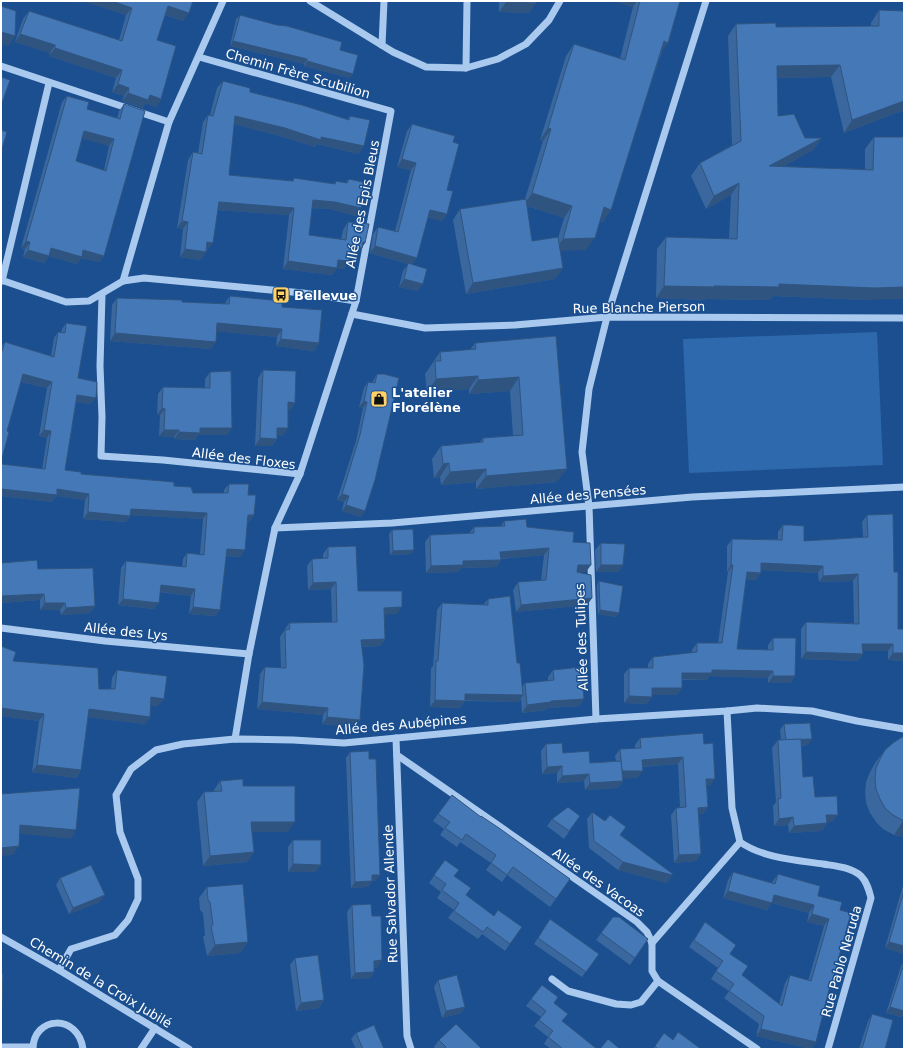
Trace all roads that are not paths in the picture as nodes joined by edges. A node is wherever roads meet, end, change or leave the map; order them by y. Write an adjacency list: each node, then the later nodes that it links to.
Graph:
1 (223, 1): 8 (street)
2 (310, 1): 7 (street)
3 (384, 1): 7 (street)
4 (467, 1): 10 (street)
5 (560, 1): 10 (street)
6 (706, 1): 19 (street, Allée des Tulipes)
7 (382, 46): 10 (street)
8 (199, 57): 12 (street, Chemin Frère Scubilion); 13 (street)
9 (1, 66): 11 (street)
10 (466, 68)
11 (49, 83): 13 (street); 14 (street)
12 (391, 111): 17 (street, Allée des Epis Bleus)
13 (169, 122): 15 (street)
14 (2, 280): 16 (street)
15 (123, 281): 16 (street); 17 (street)
16 (102, 295): 21 (street, Allée des Floxes)
17 (356, 301): 18 (street, Allée des Epis Bleus)
18 (352, 314): 19 (street, Rue Blanche Pierson); 21 (street, Allée des Epis Bleus)
19 (607, 317): 20 (street, Rue Blanche Pierson); 23 (street, Allée des Tulipes)
20 (904, 318)
21 (300, 474): 24 (street, Allée des Floxes)
22 (904, 487): 23 (street, Allée des Pensées)
23 (589, 506): 24 (street, Allée des Pensées); 28 (street, Allée des Tulipes)
24 (275, 528): 26 (street, Allée des Floxes)
25 (1, 628): 26 (street, Allée des Lys)
26 (249, 654): 31 (street, Allée des Floxes)
27 (727, 711): 28 (street, Allée des Aubépines); 29 (street, Allée des Aubépines); 33 (street)
28 (596, 719): 30 (street, Allée des Aubépines)
29 (904, 729)
30 (396, 738): 31 (street, Allée des Aubépines); 32 (street, Rue Salvador Allende)
31 (235, 739): 36 (street, Allée des Aubépines)
32 (397, 755): 35 (street, Allée des Vacoas); 45 (street, Rue Salvador Allende)
33 (740, 842): 35 (street); 47 (street, Rue Pablo Neruda)
34 (1, 937): 36 (street, Chemin de la Croix Jubilé)
35 (652, 943): 38 (street)
36 (59, 970): 39 (street, Chemin de la Croix Jubilé)
37 (552, 979): 38 (street)
38 (658, 981): 46 (street)
39 (155, 1028): 43 (street); 44 (street, Chemin de la Croix Jubilé)
40 (1, 1048): 41 (street)
41 (32, 1048): 42 (street)
42 (83, 1049)
43 (141, 1049)
44 (189, 1049)
45 (411, 1049)
46 (757, 1049)
47 (828, 1049)

